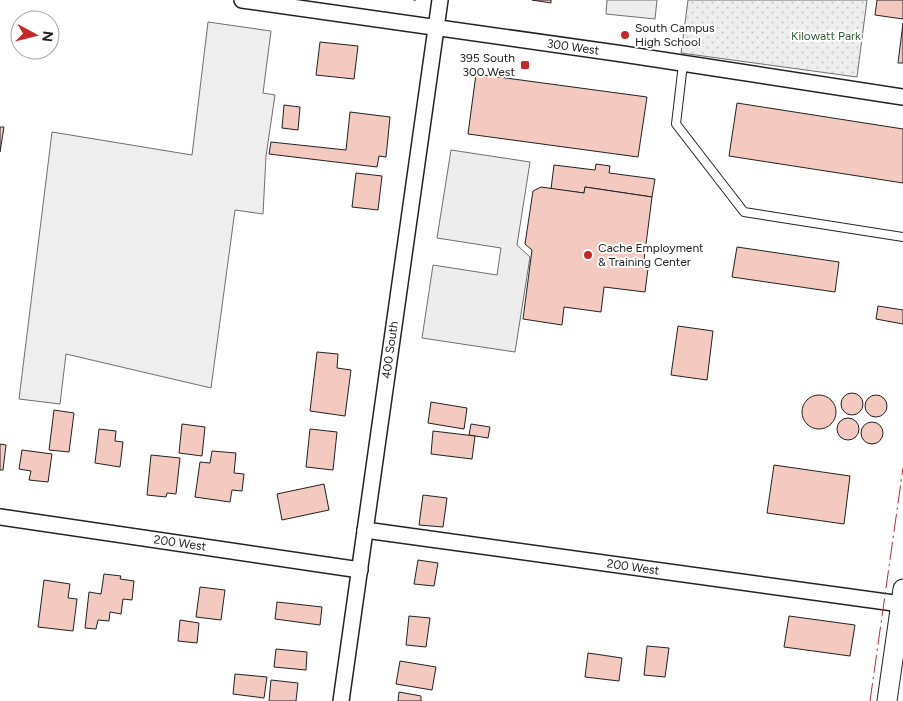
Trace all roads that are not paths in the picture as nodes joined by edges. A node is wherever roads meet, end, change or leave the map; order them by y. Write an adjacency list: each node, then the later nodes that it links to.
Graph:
1 (242, 0): 3 (street, 300 West)
2 (440, 0): 3 (street, 400 South)
3 (436, 27): 4 (street, 300 West); 8 (street, 400 South)
4 (683, 64): 5 (street, 300 West); 6 (lane)
5 (903, 97)
6 (903, 237)
7 (0, 517): 9 (street, 200 West)
8 (365, 530): 9 (street, 400 South); 10 (street, 200 West)
9 (360, 570): 11 (street, 400 South)
10 (902, 597): 12 (street)
11 (341, 701)
12 (887, 701)

